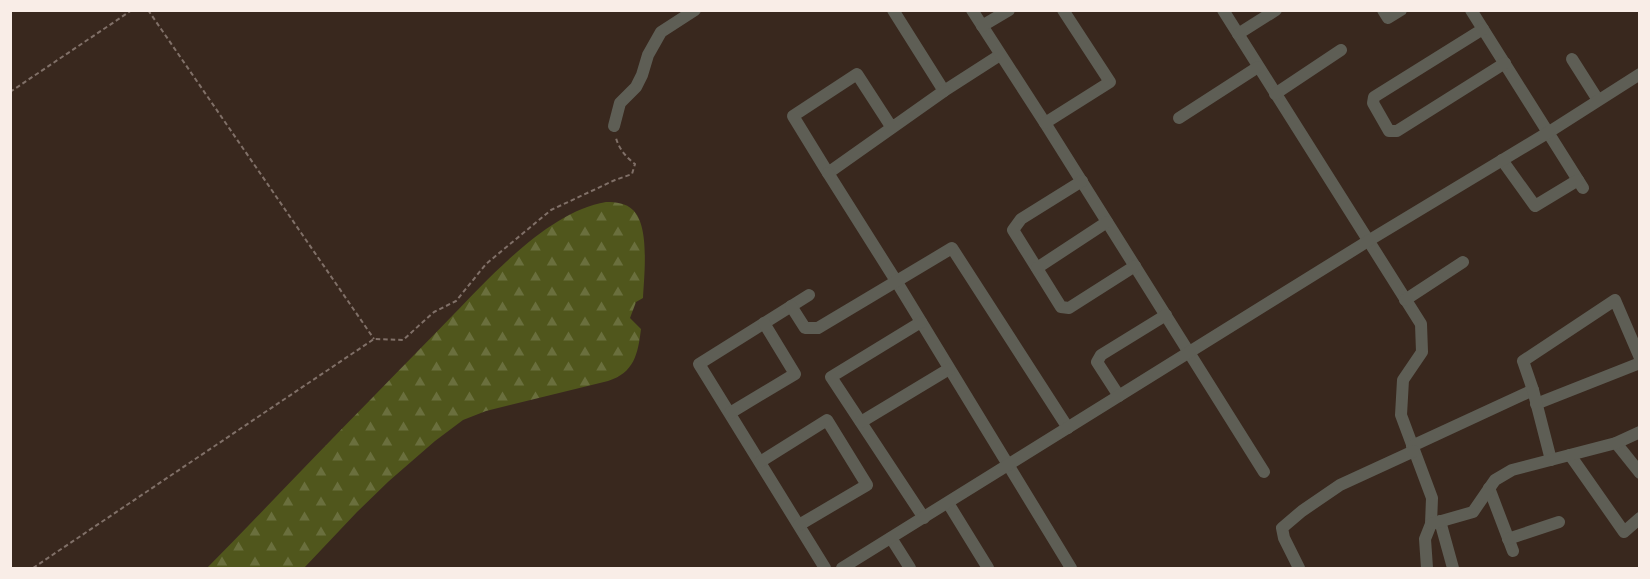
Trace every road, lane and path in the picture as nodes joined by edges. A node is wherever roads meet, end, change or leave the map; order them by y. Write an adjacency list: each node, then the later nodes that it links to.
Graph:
1 (132, 10): 23 (path)
2 (148, 10): 46 (path)
3 (695, 10): 28 (street)
4 (893, 10): 22 (street)
5 (972, 10): 13 (street)
6 (1009, 10): 13 (street)
7 (1063, 10): 27 (street)
8 (1223, 10): 15 (street)
9 (1276, 10): 15 (street)
10 (1383, 10): 11 (street)
11 (1401, 10)
12 (1471, 10): 14 (street)
13 (982, 26): 17 (street)
14 (1483, 29): 19 (street); 19 (street)
15 (1238, 34): 20 (street)
16 (1341, 50): 24 (street)
17 (1000, 55): 22 (street); 27 (street)
18 (1572, 59): 25 (street)
19 (1505, 63): 30 (street)
20 (1258, 67): 24 (street); 26 (street)
21 (1640, 74): 25 (street)
22 (944, 91): 29 (street)
23 (10, 92)
24 (1275, 94): 35 (street)
25 (1598, 100): 30 (street)
26 (1179, 118)
27 (1045, 123): 33 (street)
28 (614, 126): 46 (path)
29 (892, 128): 32 (street); 32 (street)
30 (1548, 132): 31 (street); 31 (street)
31 (1502, 160): 35 (street)
32 (828, 173): 39 (street)
33 (1082, 181): 34 (street); 38 (street)
34 (1107, 222): 37 (street); 38 (street)
35 (1368, 241): 41 (street); 47 (street)
36 (1463, 262): 41 (street)
37 (1135, 266): 38 (street); 43 (street)
38 (1037, 268)
39 (896, 281): 42 (street); 44 (street); 56 (street)
40 (809, 295): 42 (street)
41 (1406, 300): 59 (street)
42 (791, 306): 45 (street)
43 (1166, 315): 47 (street); 52 (street)
44 (921, 322): 50 (street); 55 (street)
45 (764, 323): 54 (street); 54 (street)
46 (374, 339): 76 (path)
47 (1189, 352): 52 (street); 64 (street)
48 (1640, 358): 51 (street)
49 (1640, 363): 53 (street)
50 (949, 369): 55 (street); 63 (street)
51 (1533, 390): 53 (street); 59 (street)
52 (1119, 396): 56 (street)
53 (1536, 404): 61 (street)
54 (730, 413): 62 (street)
55 (861, 422): 68 (street)
56 (1068, 428): 63 (street)
57 (1640, 432): 58 (street)
58 (1616, 443): 60 (street); 65 (street)
59 (1413, 449): 71 (street); 82 (street)
60 (1570, 455): 61 (street); 69 (street)
61 (1551, 460): 66 (street)
62 (760, 462): 72 (street); 72 (street)
63 (1007, 466): 67 (street); 81 (street)
64 (1264, 471)
65 (1640, 473)
66 (1489, 489): 71 (street); 74 (street)
67 (948, 503): 68 (street); 80 (street)
68 (924, 518): 73 (street)
69 (1640, 518)
70 (1559, 522): 74 (street)
71 (1435, 523): 83 (street); 84 (street)
72 (799, 525): 77 (street)
73 (891, 538): 78 (street); 79 (street)
74 (1508, 539): 75 (street)
75 (1513, 551)
76 (33, 568)
77 (825, 568)
78 (842, 568)
79 (910, 568)
80 (988, 568)
81 (1071, 568)
82 (1299, 568)
83 (1427, 568)
84 (1453, 568)

